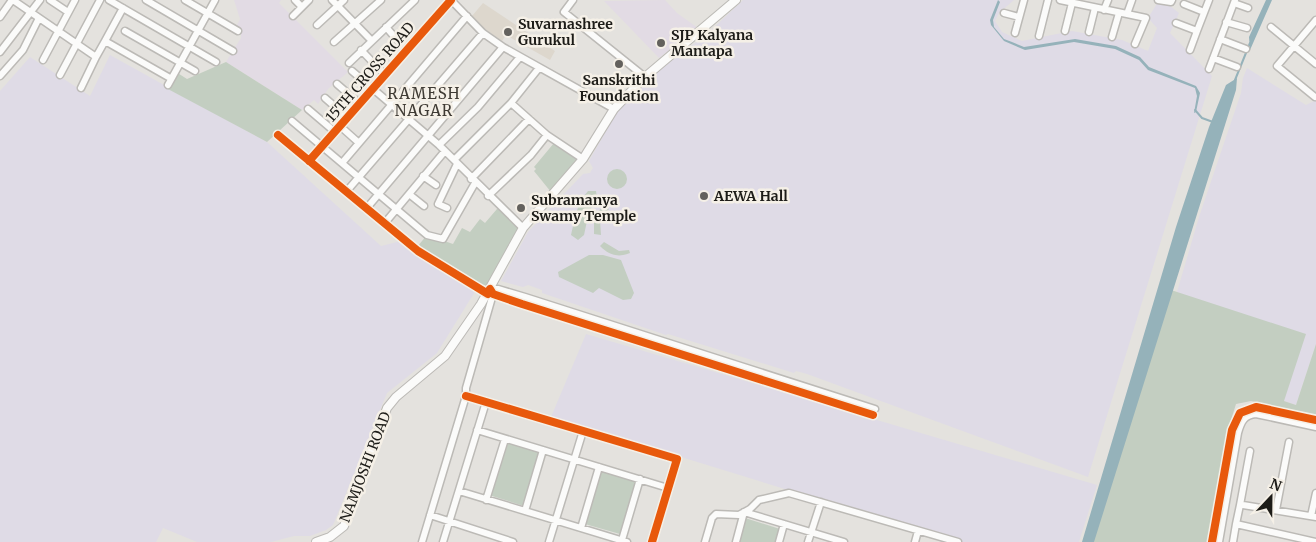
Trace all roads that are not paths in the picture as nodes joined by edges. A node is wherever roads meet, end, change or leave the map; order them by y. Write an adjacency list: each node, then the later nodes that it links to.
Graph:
1 (12, 0): 39 (street); 46 (street)
2 (40, 0): 39 (street)
3 (50, 0): 37 (street)
4 (74, 0): 37 (street)
5 (100, 0): 74 (street)
6 (109, 0): 33 (street)
7 (146, 0): 57 (street)
8 (185, 0): 40 (street)
9 (215, 0): 40 (street)
10 (296, 0): 32 (street)
11 (309, 0): 32 (street)
12 (332, 0): 31 (street)
13 (344, 0): 31 (street)
14 (381, 0): 51 (street)
15 (415, 0): 54 (street)
16 (451, 0): 45 (street); 97 (street, 15TH CROSS ROAD)
17 (574, 0): 99 (street)
18 (736, 0): 99 (main road, NAMJOSHI ROAD)
19 (1024, 0): 47 (street)
20 (1048, 0): 66 (street)
21 (1060, 0): 29 (street)
22 (1108, 0): 36 (street)
23 (1132, 0): 43 (street)
24 (1158, 0): 26 (street)
25 (1209, 0): 38 (street)
26 (1172, 1)
27 (1234, 1): 35 (street); 50 (street)
28 (1082, 2): 29 (street); 34 (street)
29 (1072, 3): 60 (street)
30 (1184, 4): 38 (street)
31 (338, 6): 51 (street); 53 (street)
32 (302, 7): 44 (street)
33 (123, 8): 69 (street); 76 (street)
34 (1095, 8): 36 (street); 63 (street)
35 (1248, 8)
36 (1104, 10): 42 (street)
37 (68, 12): 62 (street)
38 (1204, 12): 61 (street)
39 (32, 13): 48 (street); 82 (street)
40 (207, 13): 57 (street); 59 (street)
41 (1004, 13): 47 (street)
42 (1119, 13): 43 (street); 67 (street)
43 (1127, 14): 73 (street)
44 (293, 16)
45 (467, 16): 64 (street); 107 (street)
46 (0, 17)
47 (1019, 17): 65 (street)
48 (39, 18): 62 (street); 98 (street)
49 (1316, 20): 75 (street)
50 (1226, 22): 56 (street); 68 (street)
51 (355, 23): 70 (street); 72 (street)
52 (1176, 23): 61 (street)
53 (317, 25)
54 (386, 27): 70 (street); 71 (street)
55 (1272, 27): 75 (street)
56 (1246, 28)
57 (198, 29): 76 (street); 81 (street)
58 (125, 31): 87 (street)
59 (238, 31)
60 (1065, 31)
61 (1197, 31): 80 (street)
62 (58, 32): 74 (street); 86 (street)
63 (1089, 32)
64 (483, 33): 77 (street); 112 (street)
65 (1015, 33)
66 (1039, 36)
67 (1112, 37)
68 (1220, 39): 78 (street); 85 (street)
69 (104, 40): 83 (street); 87 (street)
70 (371, 40): 79 (street)
71 (398, 41)
72 (334, 42)
73 (1135, 44)
74 (76, 45): 83 (street); 96 (street)
75 (1294, 45): 90 (street); 103 (street)
76 (189, 46): 87 (street); 88 (street)
77 (502, 48): 84 (street); 117 (street)
78 (1246, 48)
79 (361, 50): 89 (street); 97 (street)
80 (1190, 50)
81 (233, 51)
82 (0, 52)
83 (96, 57): 101 (street)
84 (520, 57): 92 (street); 119 (street)
85 (1214, 58): 91 (street); 93 (street)
86 (43, 60)
87 (180, 62): 95 (street)
88 (216, 62)
89 (348, 63)
90 (1316, 64)
91 (1237, 67)
92 (539, 68): 105 (street); 109 (street)
93 (1209, 69)
94 (352, 71): 102 (street)
95 (195, 72)
96 (60, 75)
97 (385, 75): 102 (street, 15TH CROSS ROAD)
98 (0, 76)
99 (645, 77): 109 (main road, NAMJOSHI ROAD)
100 (337, 84): 106 (street)
101 (81, 88)
102 (373, 89): 106 (street, 15TH CROSS ROAD); 107 (street)
103 (1316, 97)
104 (324, 98): 110 (street)
105 (511, 103): 111 (street); 124 (street)
106 (360, 104): 110 (street, 15TH CROSS ROAD)
107 (392, 105): 112 (street); 118 (street)
108 (308, 108): 114 (street)
109 (614, 109): 122 (main road, NAMJOSHI ROAD)
110 (348, 118): 114 (street, 15TH CROSS ROAD)
111 (529, 119): 115 (street); 128 (street)
112 (410, 120): 117 (street); 127 (street)
113 (292, 121): 120 (street)
114 (338, 129): 118 (street); 120 (street, 15TH CROSS ROAD)
115 (547, 134): 122 (street); 133 (street)
116 (278, 135): 123 (street)
117 (428, 135): 119 (street); 131 (street)
118 (359, 143): 125 (street)
119 (439, 145): 121 (street)
120 (322, 147): 123 (street, 15TH CROSS ROAD); 125 (street)
121 (445, 151): 124 (street); 126 (street)
122 (583, 159): 139 (main road, NAMJOSHI ROAD)
123 (309, 161): 130 (street)
124 (456, 162): 128 (street); 135 (street)
125 (342, 164): 127 (street)
126 (424, 176): 129 (street); 132 (street)
127 (359, 177): 130 (street); 131 (street)
128 (473, 181): 133 (street); 137 (street)
129 (436, 184)
130 (346, 192): 136 (street)
131 (379, 194): 136 (street); 137 (street)
132 (409, 194): 134 (street); 137 (street)
133 (488, 196): 139 (street)
134 (424, 206)
135 (447, 208)
136 (366, 209): 138 (street)
137 (397, 209): 138 (street)
138 (384, 224): 140 (street)
139 (523, 228): 140 (main road, NAMJOSHI ROAD)
140 (490, 292): 141 (street); 143 (street); 176 (main road, NAMJOSHI ROAD)
141 (466, 396): 142 (street); 164 (street)
142 (486, 402): 146 (street); 147 (street)
143 (874, 412)
144 (1316, 420): 188 (street)
145 (1316, 427): 189 (street)
146 (477, 430): 148 (street); 156 (street)
147 (583, 431): 152 (street); 155 (street)
148 (505, 439): 150 (street); 158 (street)
149 (1290, 442): 161 (street)
150 (543, 450): 152 (street); 162 (street)
151 (1250, 451): 160 (street)
152 (574, 460): 153 (street); 166 (street)
153 (600, 467): 154 (street); 170 (street)
154 (640, 479): 155 (street); 174 (street)
155 (668, 488): 181 (street)
156 (458, 491): 158 (street); 167 (street)
157 (1316, 493): 165 (street)
158 (486, 500): 162 (street)
159 (820, 502): 163 (street); 171 (street); 172 (street)
160 (1240, 505): 161 (street); 169 (street)
161 (1276, 510): 165 (street)
162 (525, 511): 166 (street)
163 (744, 512): 168 (street); 182 (street); 183 (street)
164 (430, 515): 167 (street); 177 (street)
165 (1314, 517)
166 (556, 521): 170 (street); 180 (street)
167 (449, 522): 178 (street); 179 (street)
168 (784, 524): 172 (street); 184 (street)
169 (1236, 524): 190 (street); 191 (street)
170 (581, 528): 174 (street)
171 (918, 531): 173 (street); 186 (street)
172 (811, 532): 175 (street); 185 (street)
173 (936, 539): 187 (street)
174 (624, 541)
175 (840, 541)
176 (316, 542)
177 (422, 542)
178 (443, 542)
179 (513, 542)
180 (549, 542)
181 (652, 542)
182 (705, 542)
183 (736, 542)
184 (779, 542)
185 (808, 542)
186 (915, 542)
187 (958, 542)
188 (1212, 542)
189 (1219, 542)
190 (1233, 542)
191 (1316, 542)

